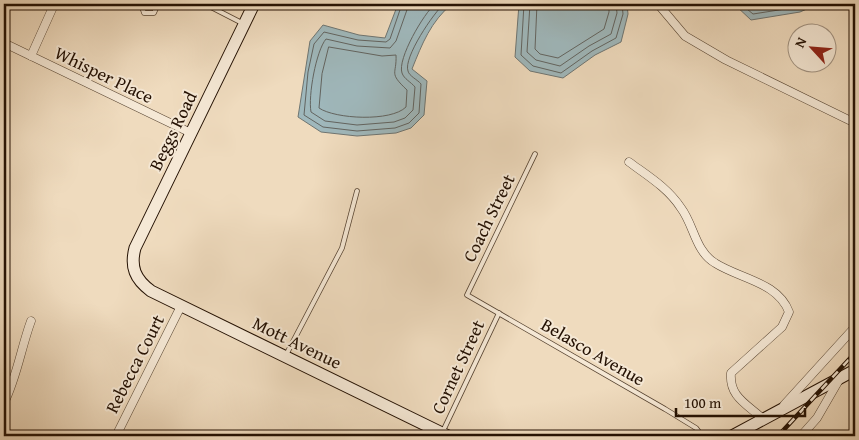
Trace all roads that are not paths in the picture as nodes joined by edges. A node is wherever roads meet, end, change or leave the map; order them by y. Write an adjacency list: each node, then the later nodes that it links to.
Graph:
1 (53, 4): 9 (street)
2 (141, 4): 3 (lane)
3 (158, 4)
4 (205, 4): 7 (lane)
5 (254, 4): 7 (street, Beggs Road)
6 (658, 4): 10 (street)
7 (244, 24): 11 (street, Beggs Road)
8 (4, 43): 9 (street, Whisper Place)
9 (31, 56): 11 (street, Whisper Place)
10 (855, 123)
11 (191, 134): 15 (street, Beggs Road)
12 (535, 154): 16 (lane, Coach Street)
13 (629, 162): 26 (street)
14 (357, 190): 21 (lane)
15 (135, 276): 17 (street, Mott Avenue)
16 (467, 295): 18 (lane, Belasco Avenue)
17 (181, 306): 21 (street, Mott Avenue); 28 (street, Rebecca Court)
18 (499, 313): 27 (lane, Cornet Street); 29 (lane, Belasco Avenue)
19 (31, 321): 24 (street)
20 (855, 327): 25 (street)
21 (285, 357): 27 (street, Mott Avenue)
22 (855, 370): 23 (street)
23 (839, 380): 25 (street); 31 (street)
24 (4, 403)
25 (781, 409): 26 (street)
26 (763, 419): 30 (street)
27 (445, 435)
28 (116, 436)
29 (702, 436)
30 (732, 436)
31 (801, 436)

